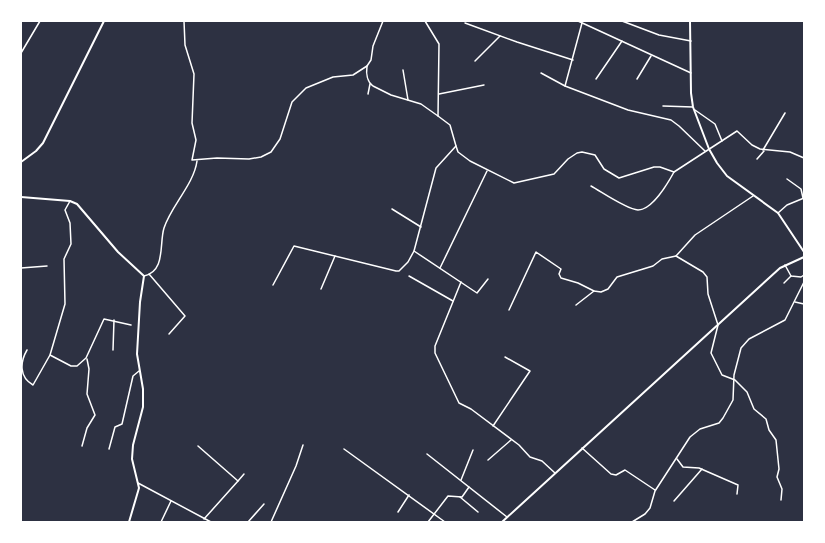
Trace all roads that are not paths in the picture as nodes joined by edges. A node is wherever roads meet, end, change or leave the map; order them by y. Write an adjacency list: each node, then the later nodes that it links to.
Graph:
1 (40, 21): 16 (street)
2 (104, 21): 46 (street)
3 (184, 21): 45 (street)
4 (383, 21): 21 (street)
5 (425, 21): 31 (street)
6 (578, 21): 11 (street)
7 (622, 21): 14 (street)
8 (687, 21): 9 (street)
9 (690, 22): 14 (street)
10 (465, 23): 12 (street)
11 (582, 23): 13 (street); 19 (street)
12 (500, 36): 19 (street); 20 (street)
13 (622, 41): 18 (street); 25 (street)
14 (691, 41): 24 (street)
15 (21, 47): 16 (street)
16 (23, 49): 17 (street)
17 (21, 53)
18 (651, 56): 24 (street); 26 (street)
19 (573, 60): 29 (street)
20 (475, 61)
21 (367, 66): 27 (street); 45 (street)
22 (403, 70): 32 (street)
23 (541, 73): 29 (street)
24 (691, 73): 34 (street)
25 (596, 79)
26 (637, 79)
27 (370, 84): 30 (street); 32 (street)
28 (484, 85): 31 (street)
29 (565, 86): 42 (street)
30 (368, 94)
31 (439, 94): 37 (street)
32 (408, 100): 37 (street)
33 (663, 106): 34 (street)
34 (693, 106): 35 (street)
35 (694, 110): 38 (street); 40 (street)
36 (785, 114): 41 (street)
37 (438, 116): 39 (street)
38 (722, 141): 40 (street); 41 (street)
39 (456, 146): 47 (street); 57 (street)
40 (709, 149): 42 (street); 51 (street)
41 (763, 150): 43 (street); 44 (street)
42 (705, 151): 48 (street)
43 (804, 158)
44 (757, 159)
45 (196, 161): 67 (street)
46 (21, 162)
47 (487, 171): 48 (street); 66 (street)
48 (674, 172): 50 (street)
49 (787, 179): 53 (street)
50 (591, 186)
51 (753, 196): 56 (street); 61 (street)
52 (21, 197): 54 (street)
53 (804, 198): 56 (street)
54 (70, 201): 69 (street); 90 (street)
55 (392, 209): 57 (street)
56 (778, 213): 59 (street)
57 (421, 227): 58 (street)
58 (414, 251): 60 (street); 66 (street)
59 (804, 252)
60 (335, 256): 76 (street); 77 (street)
61 (676, 256): 78 (street); 86 (street)
62 (804, 257): 63 (street)
63 (784, 265): 71 (street); 86 (street)
64 (47, 266): 65 (street)
65 (21, 268)
66 (440, 268): 73 (street)
67 (149, 274): 69 (street); 87 (street)
68 (804, 274): 71 (street)
69 (144, 276): 93 (street)
70 (409, 276): 79 (street)
71 (791, 276): 75 (street)
72 (488, 279): 73 (street)
73 (461, 282): 79 (street)
74 (804, 282): 80 (street)
75 (784, 284)
76 (273, 285)
77 (321, 289)
78 (594, 291): 82 (street); 83 (street)
79 (453, 301): 95 (street)
80 (794, 302): 81 (street); 94 (street)
81 (804, 304)
82 (576, 305)
83 (509, 310)
84 (114, 320): 85 (street); 89 (street); 92 (street)
85 (131, 325)
86 (718, 325): 94 (street); 100 (street)
87 (169, 334)
88 (27, 350): 90 (street)
89 (112, 350)
90 (50, 355): 92 (street)
91 (505, 357): 95 (street)
92 (86, 358): 98 (street)
93 (139, 371): 101 (street); 112 (street)
94 (734, 380): 105 (street); 118 (street)
95 (493, 426): 96 (street)
96 (512, 440): 106 (street); 108 (street)
97 (303, 445): 131 (street)
98 (82, 446)
99 (198, 446): 111 (street)
100 (582, 448): 108 (street); 114 (street)
101 (109, 449)
102 (344, 449): 116 (street)
103 (474, 450): 110 (street)
104 (427, 454): 110 (street)
105 (677, 459): 107 (street); 114 (street)
106 (488, 460)
107 (702, 469): 115 (street); 120 (street)
108 (555, 473): 125 (street)
109 (244, 474): 111 (street)
110 (461, 480): 113 (street)
111 (238, 481): 126 (street)
112 (138, 483): 119 (street); 127 (street)
113 (469, 487): 117 (street); 125 (street)
114 (655, 491): 135 (street)
115 (737, 494)
116 (409, 495): 122 (street); 124 (street)
117 (460, 497): 123 (street); 124 (street)
118 (781, 500)
119 (171, 501): 126 (street); 128 (street)
120 (674, 501)
121 (264, 504): 130 (street)
122 (398, 512)
123 (478, 512)
124 (434, 514): 132 (street); 133 (street)
125 (507, 517): 134 (street)
126 (204, 519): 129 (street)
127 (129, 522)
128 (161, 522)
129 (211, 522)
130 (248, 522)
131 (271, 522)
132 (428, 522)
133 (445, 522)
134 (502, 522)
135 (632, 522)

